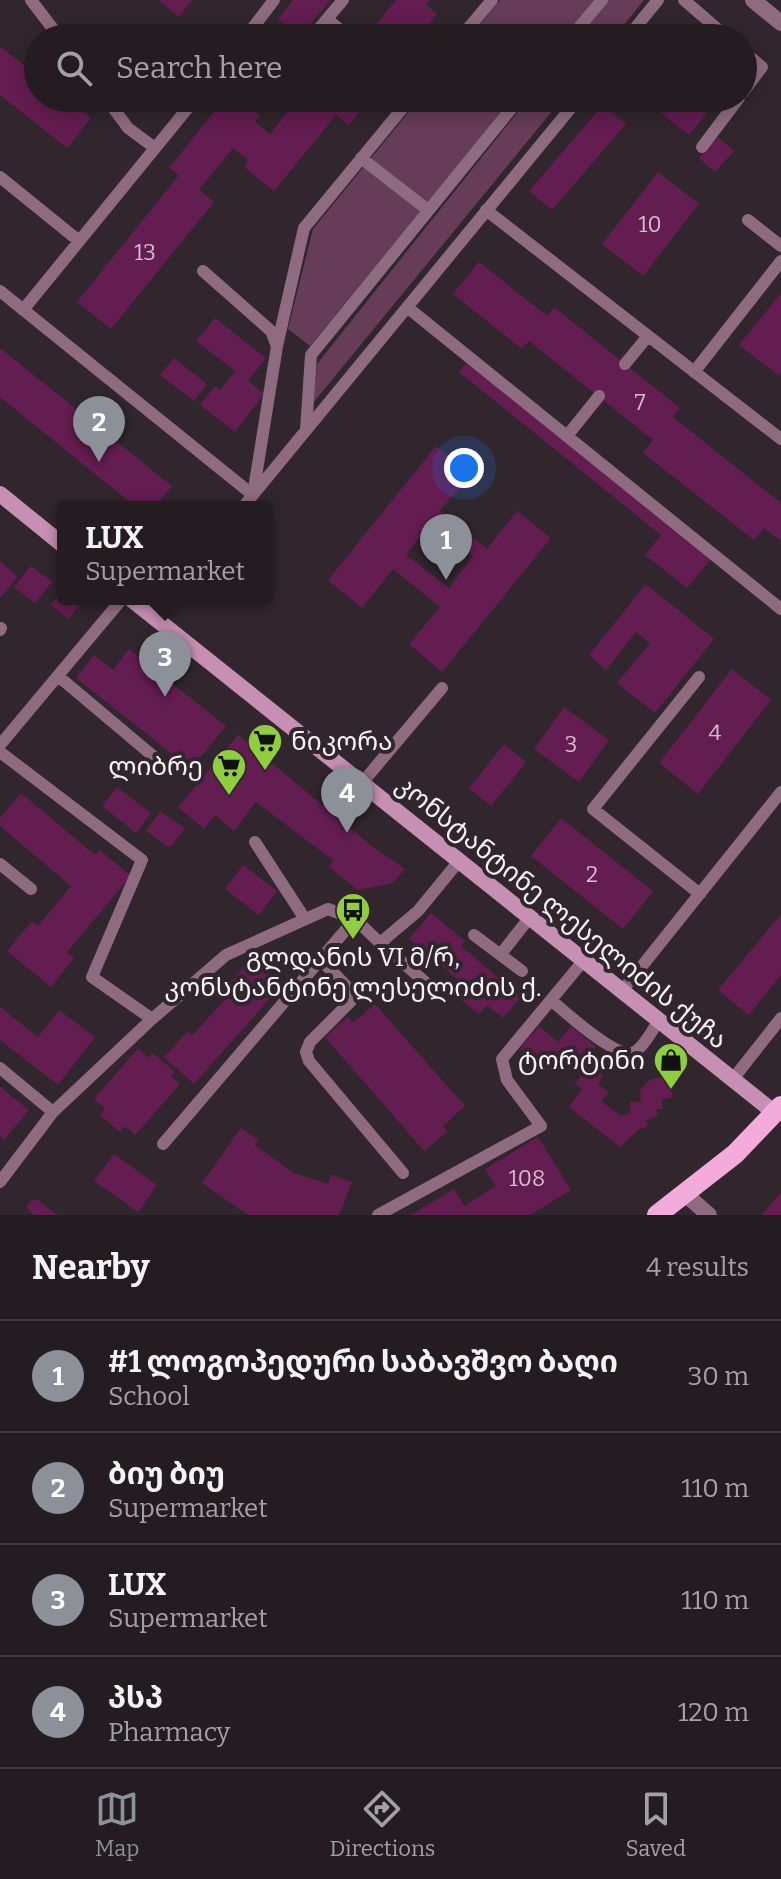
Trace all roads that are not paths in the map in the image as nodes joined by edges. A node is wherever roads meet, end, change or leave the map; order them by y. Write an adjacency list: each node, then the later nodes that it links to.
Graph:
1 (31, 0): 11 (lane)
2 (274, 0): 12 (lane)
3 (343, 0): 9 (lane)
4 (492, 0): 15 (lane)
5 (602, 0): 16 (lane)
6 (658, 0): 17 (lane)
7 (684, 0): 18 (lane)
8 (753, 0): 10 (street)
9 (327, 19): 13 (lane); 14 (lane)
10 (781, 23)
11 (49, 24)
12 (256, 24)
13 (323, 24)
14 (333, 24)
15 (474, 24)
16 (582, 24)
17 (638, 24)
18 (712, 24)
19 (116, 112): 26 (lane)
20 (185, 112): 26 (lane)
21 (399, 112): 27 (lane)
22 (508, 112): 29 (lane)
23 (567, 112): 30 (lane)
24 (728, 112): 25 (lane)
25 (702, 147)
26 (155, 148): 32 (lane)
27 (361, 158): 29 (lane); 40 (lane)
28 (0, 177): 32 (lane)
29 (428, 210): 44 (lane)
30 (486, 210): 37 (lane); 39 (lane)
31 (748, 220): 33 (lane)
32 (79, 241): 38 (lane)
33 (781, 246)
34 (781, 261): 42 (lane)
35 (203, 271): 40 (lane)
36 (0, 291): 38 (lane)
37 (407, 307): 44 (lane); 46 (lane)
38 (23, 310): 48 (lane)
39 (648, 336): 41 (lane); 42 (lane)
40 (277, 346): 48 (lane)
41 (625, 364)
42 (694, 372): 45 (lane)
43 (599, 396): 46 (lane)
44 (306, 430): 48 (lane)
45 (778, 432)
46 (567, 436): 54 (lane)
47 (0, 494): 50 (street)
48 (253, 495): 49 (lane)
49 (248, 501)
50 (57, 540)
51 (117, 605): 56 (lane)
52 (139, 605): 55 (street, კონსტანტინე ლესელიძის ქუჩა)
53 (163, 605): 55 (lane)
54 (781, 609)
55 (154, 617): 62 (street, კონსტანტინე ლესელიძის ქუჩა)
56 (58, 676): 59 (lane); 61 (lane)
57 (699, 677): 68 (lane)
58 (442, 688): 62 (lane)
59 (0, 745)
60 (0, 752): 82 (lane)
61 (153, 756)
62 (362, 783): 65 (street, კონსტანტინე ლესელიძის ქუჩა)
63 (781, 792): 68 (lane)
64 (255, 842): 70 (lane)
65 (459, 861): 69 (street, კონსტანტინე ლესელიძის ქუჩა); 73 (lane)
66 (0, 864): 67 (lane)
67 (31, 889)
68 (700, 894): 79 (lane)
69 (530, 917): 74 (lane); 76 (street, კონსტანტინე ლესელიძის ქუჩა)
70 (305, 919): 71 (lane); 82 (lane)
71 (355, 919): 73 (lane); 75 (lane)
72 (474, 935): 74 (lane)
73 (380, 943): 78 (lane)
74 (501, 954): 77 (lane)
75 (321, 960): 88 (lane); 89 (lane)
76 (584, 960): 79 (street, კონსტანტინე ლესელიძის ქუჩა); 80 (lane)
77 (522, 971)
78 (431, 987)
79 (622, 991): 83 (street, კონსტანტინე ლესელიძის ქუჩა)
80 (551, 1000): 83 (lane); 92 (lane)
81 (781, 1018): 85 (lane)
82 (152, 1019): 87 (lane)
83 (659, 1020): 85 (street, კონსტანტინე ლესელიძის ქუჩა)
84 (0, 1068): 87 (lane)
85 (733, 1079): 86 (street, კონსტანტინე ლესელიძის ქუჩა)
86 (778, 1110): 91 (main road)
87 (53, 1112): 90 (lane)
88 (163, 1144)
89 (403, 1173)
90 (0, 1182)
91 (685, 1194): 93 (main road); 94 (street)
92 (378, 1215)
93 (657, 1215)
94 (709, 1215)

